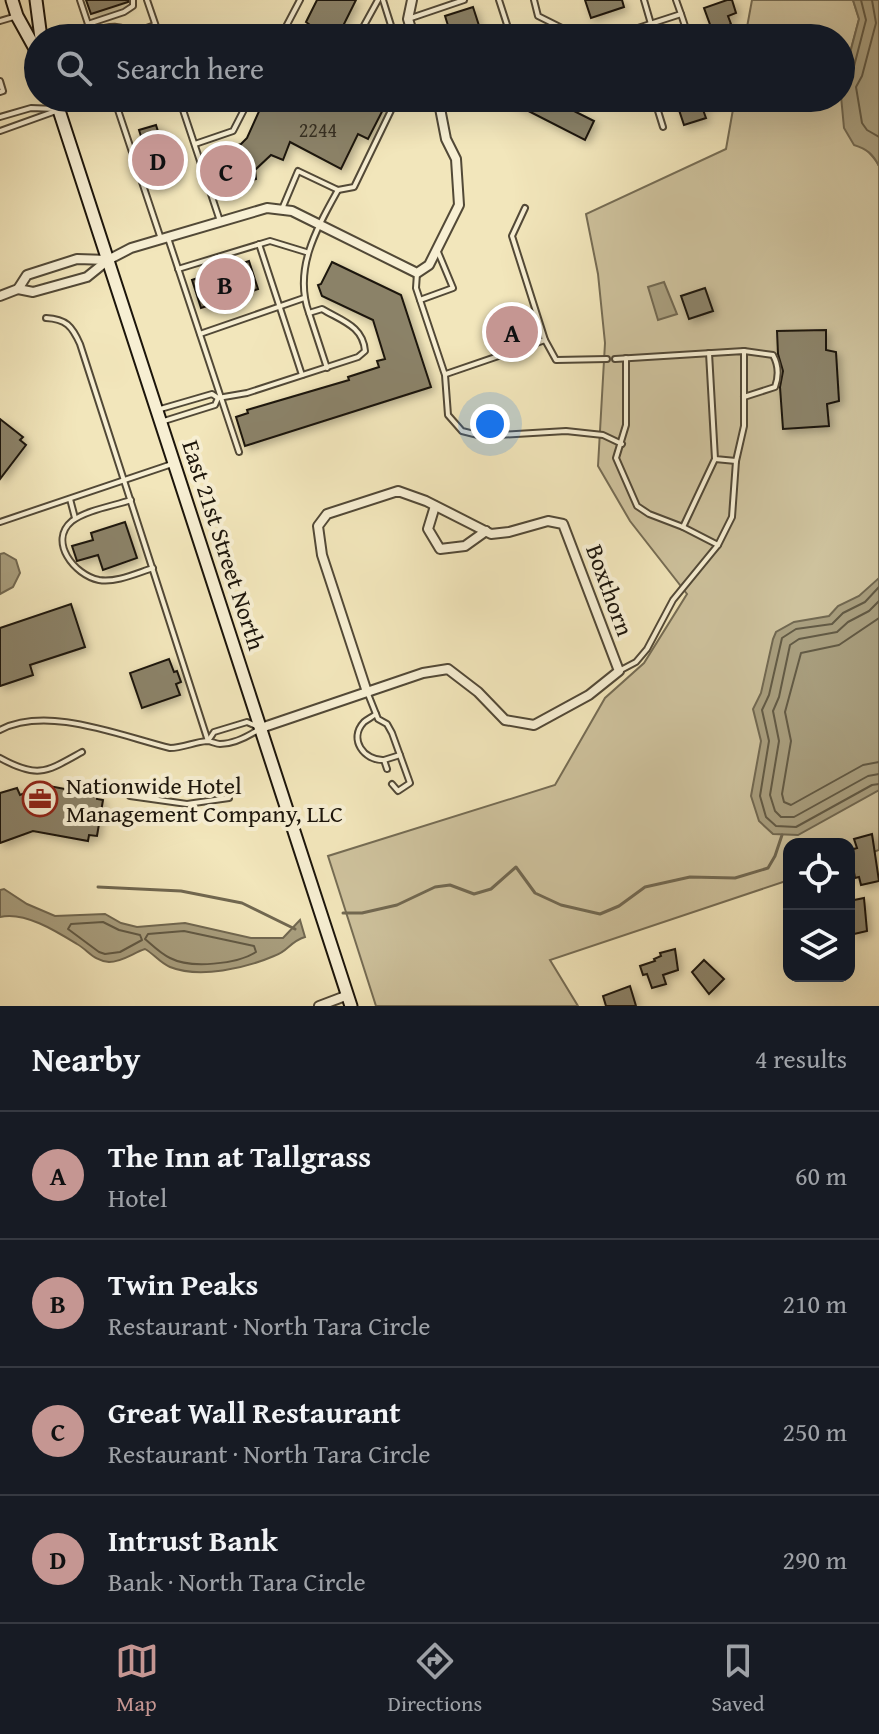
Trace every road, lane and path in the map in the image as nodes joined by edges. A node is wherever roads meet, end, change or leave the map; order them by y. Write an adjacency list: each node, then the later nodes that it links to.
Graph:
1 (12, 0): 15 (main road)
2 (36, 0): 18 (main road)
3 (80, 0): 19 (lane)
4 (133, 0): 19 (lane)
5 (147, 0): 20 (lane)
6 (300, 0): 21 (lane)
7 (380, 0): 22 (lane); 23 (lane)
8 (414, 0): 16 (street)
9 (464, 0): 16 (lane)
10 (499, 0): 25 (lane)
11 (534, 0): 26 (lane)
12 (644, 0): 27 (lane)
13 (676, 0): 14 (lane)
14 (681, 14): 27 (lane); 28 (lane)
15 (17, 16): 17 (lane); 29 (main road)
16 (408, 19): 24 (street)
17 (0, 21)
18 (39, 24)
19 (88, 24)
20 (155, 24)
21 (287, 24)
22 (365, 24)
23 (389, 24)
24 (410, 24)
25 (507, 24)
26 (554, 24)
27 (651, 24)
28 (684, 24)
29 (24, 29)
30 (0, 81): 31 (lane)
31 (0, 92)
32 (24, 110): 41 (lane)
33 (39, 112): 43 (lane)
34 (60, 112): 54 (main road, East 21st Street North)
35 (119, 112): 50 (lane)
36 (184, 112): 44 (lane)
37 (243, 112): 44 (lane)
38 (390, 112): 45 (lane)
39 (441, 112): 52 (street)
40 (658, 112): 42 (lane)
41 (0, 117)
42 (663, 127)
43 (0, 131)
44 (195, 144): 48 (lane)
45 (338, 190): 47 (lane); 49 (lane)
46 (525, 208): 65 (lane)
47 (282, 209): 48 (street); 49 (street)
48 (220, 221): 50 (street)
49 (318, 226): 53 (lane); 56 (street)
50 (164, 238): 54 (street); 55 (lane)
51 (259, 244): 53 (lane); 55 (lane); 61 (lane)
52 (437, 250): 56 (street); 60 (lane)
53 (307, 253): 59 (lane)
54 (108, 260): 57 (street); 57 (street); 76 (main road, East 21st Street North)
55 (178, 269): 64 (lane)
56 (417, 273): 60 (lane)
57 (18, 289): 58 (street)
58 (0, 296)
59 (304, 298): 61 (lane); 62 (lane)
60 (420, 300): 73 (lane)
61 (279, 307): 64 (lane); 72 (lane)
62 (309, 313): 71 (lane); 71 (lane)
63 (46, 318): 83 (lane)
64 (200, 334): 75 (lane)
65 (545, 340): 69 (lane); 73 (lane)
66 (744, 351): 67 (lane); 74 (lane); 74 (lane)
67 (709, 353): 68 (lane); 80 (lane)
68 (626, 358): 70 (lane); 78 (lane)
69 (607, 359)
70 (615, 359)
71 (327, 368): 72 (lane)
72 (303, 375): 75 (lane)
73 (445, 375): 78 (lane)
74 (744, 397): 81 (lane)
75 (220, 398): 76 (lane); 77 (lane); 79 (lane)
76 (157, 410): 77 (main road, East 21st Street North)
77 (161, 422): 82 (main road, East 21st Street North)
78 (622, 444): 89 (lane)
79 (239, 452)
80 (715, 459): 81 (lane); 89 (lane)
81 (736, 461): 91 (lane)
82 (175, 464): 83 (lane); 96 (main road, East 21st Street North)
83 (124, 481): 84 (lane); 85 (lane)
84 (70, 499): 87 (lane); 88 (lane)
85 (131, 500): 87 (lane); 92 (lane)
86 (435, 506): 90 (street); 90 (street); 94 (street)
87 (75, 518): 92 (lane)
88 (0, 522)
89 (683, 527): 91 (lane)
90 (486, 531): 93 (street, Boxthorn)
91 (718, 545): 93 (lane)
92 (153, 568): 98 (lane)
93 (619, 671): 94 (street)
94 (367, 692): 95 (lane); 96 (street)
95 (376, 714): 100 (lane); 102 (lane)
96 (261, 728): 98 (lane); 98 (lane); 107 (main road, East 21st Street North)
97 (0, 730): 98 (lane)
98 (208, 741)
99 (82, 752): 101 (lane)
100 (400, 755): 102 (lane); 104 (lane)
101 (0, 758)
102 (384, 760): 103 (lane)
103 (387, 769)
104 (392, 784)
105 (130, 796): 106 (lane)
106 (229, 798)
107 (350, 1000): 108 (street)
108 (319, 1006)

